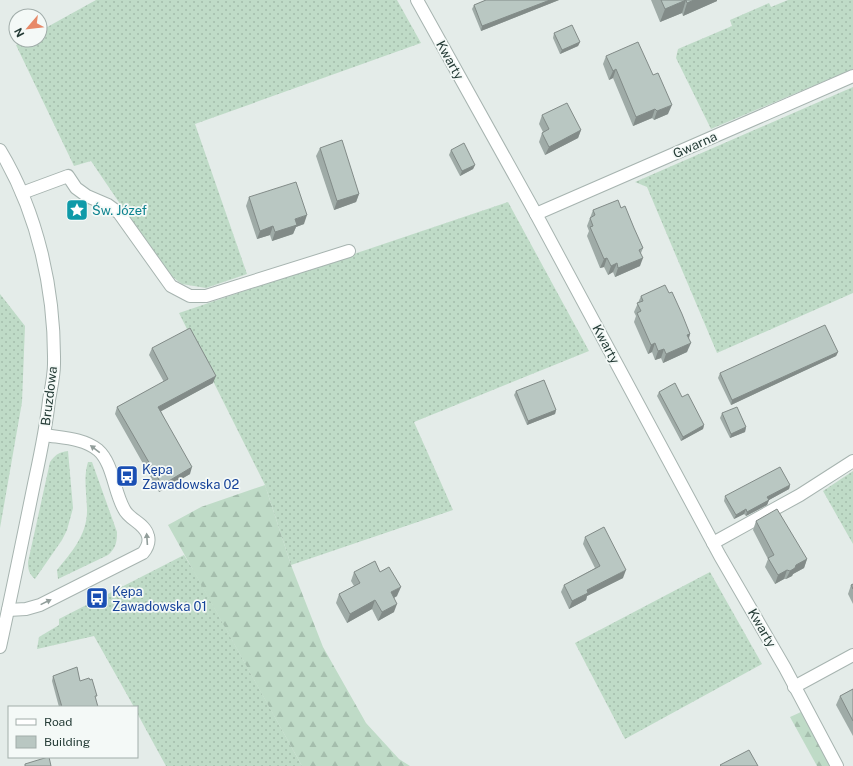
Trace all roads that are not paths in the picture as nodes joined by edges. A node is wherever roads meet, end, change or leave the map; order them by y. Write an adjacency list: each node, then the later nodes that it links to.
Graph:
1 (417, 0): 5 (street, Kwarty)
2 (853, 76): 5 (street, Gwarna)
3 (0, 150): 4 (street, Bruzdowa)
4 (22, 193): 6 (street); 7 (street, Bruzdowa)
5 (536, 214): 9 (street, Kwarty)
6 (349, 251)
7 (45, 435): 10 (street, Bruzdowa); 10 (street, one-way to 7)
8 (853, 461): 9 (street)
9 (714, 543): 13 (street, Kwarty)
10 (8, 610): 11 (street, Bruzdowa)
11 (0, 647)
12 (853, 655): 13 (street)
13 (794, 688): 14 (street, Kwarty)
14 (837, 766)

